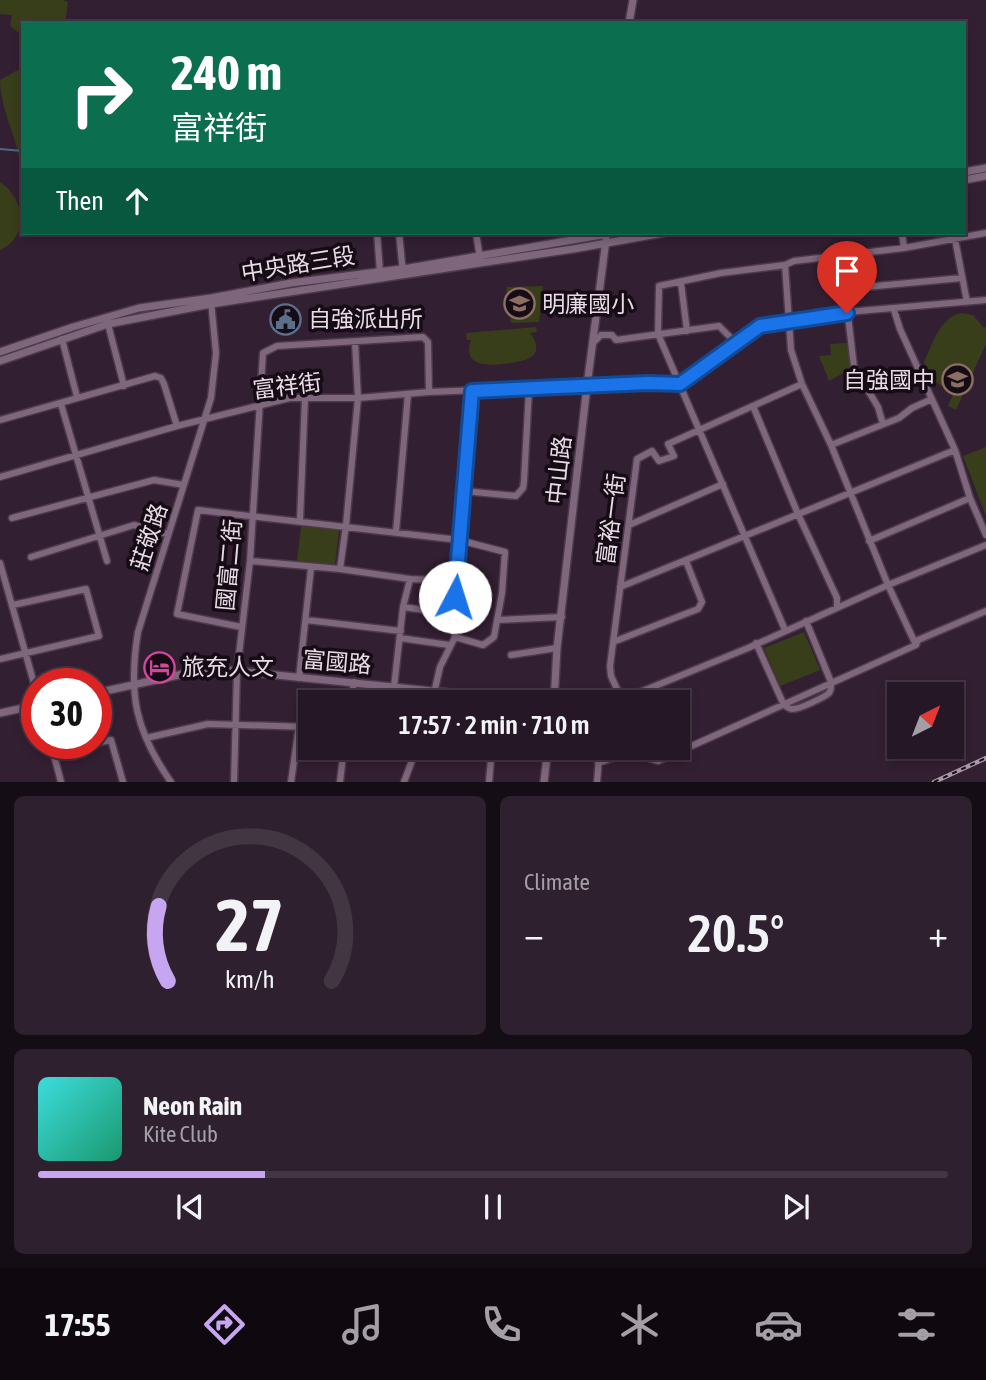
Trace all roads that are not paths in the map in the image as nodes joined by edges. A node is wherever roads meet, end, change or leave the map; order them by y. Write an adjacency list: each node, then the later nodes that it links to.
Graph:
1 (633, 0): 2 (street)
2 (629, 21)
3 (986, 168): 4 (street)
4 (966, 172)
5 (986, 176): 6 (street)
6 (966, 180)
7 (986, 234): 15 (street)
8 (377, 235): 21 (street)
9 (399, 235): 22 (street)
10 (476, 235): 19 (street)
11 (598, 235): 19 (street, 中央路三段)
12 (607, 235): 16 (street, 中山路)
13 (652, 235): 16 (street, 中央路三段)
14 (902, 235): 17 (street)
15 (955, 239): 17 (street); 23 (street)
16 (606, 243): 19 (street, 中央路三段); 37 (street, 中山路)
17 (904, 248): 18 (street)
18 (841, 256): 20 (street); 25 (street)
19 (480, 260): 22 (street, 中央路三段)
20 (785, 265): 24 (street); 31 (street)
21 (380, 272): 22 (street, 中央路三段); 27 (street, 中央路三段)
22 (403, 272): 27 (street, 中央路三段)
23 (962, 278): 25 (street); 28 (street)
24 (681, 283): 33 (street); 34 (street)
25 (844, 289): 30 (street)
26 (986, 300): 28 (street)
27 (211, 301): 32 (street, 中央路三段); 39 (street, 中央路三段); 57 (street, 莊敬路)
28 (967, 302): 29 (street)
29 (894, 310): 30 (street); 52 (street)
30 (847, 313): 31 (street); 58 (street)
31 (788, 320): 38 (street); 42 (street)
32 (108, 324): 35 (street, 中央路三段); 43 (street)
33 (687, 331): 34 (street); 38 (street)
34 (658, 334): 37 (street); 41 (street)
35 (62, 339): 40 (street, 中央路三段); 49 (street)
36 (355, 342): 47 (street); 51 (street); 54 (street, 國富二街)
37 (594, 342): 44 (street, 中山路)
38 (735, 342): 41 (street)
39 (0, 352)
40 (0, 361)
41 (680, 384): 44 (street, 富祥街); 60 (street)
42 (802, 384): 55 (street, 富裕一街); 61 (street)
43 (124, 386): 49 (street); 59 (street)
44 (587, 386): 45 (street, 富祥街); 101 (street, 中山路)
45 (529, 389): 46 (street, 富祥街); 67 (street)
46 (472, 391): 47 (street, 富祥街); 67 (street)
47 (429, 392): 48 (street, 富祥街)
48 (408, 394): 51 (street, 富祥街); 77 (street)
49 (77, 397): 53 (street)
50 (305, 398): 51 (street, 富祥街); 54 (street, 富祥街); 74 (street)
51 (358, 398): 76 (street)
52 (932, 399): 58 (street); 62 (street)
53 (61, 404): 56 (street); 63 (street)
54 (261, 404): 57 (street, 富祥街); 72 (street, 國富二街)
55 (753, 406): 60 (street, 富裕一街); 71 (street)
56 (0, 420)
57 (204, 420): 59 (street, 富祥街); 66 (street, 莊敬路)
58 (883, 424): 61 (street)
59 (177, 426): 63 (street, 富祥街)
60 (699, 429): 65 (street); 75 (street, 富裕一街)
61 (831, 445): 68 (street)
62 (956, 450): 68 (street); 70 (street)
63 (76, 454): 64 (street, 富祥街); 69 (street)
64 (0, 477)
65 (723, 484): 75 (street); 81 (street)
66 (184, 485): 69 (street); 78 (street, 莊敬路)
67 (464, 491): 82 (street)
68 (849, 492): 71 (street); 83 (street)
69 (87, 497): 73 (street); 80 (street)
70 (970, 498): 79 (street); 83 (street)
71 (798, 514): 81 (street); 98 (street)
72 (251, 516): 74 (street); 87 (street, 國富二街); 105 (street)
73 (12, 518)
74 (300, 520): 76 (street)
75 (629, 525): 95 (street, 富裕一街)
76 (346, 526): 77 (street); 91 (street)
77 (396, 532): 82 (street)
78 (167, 534): 80 (street); 122 (street, 莊敬路)
79 (986, 535)
80 (99, 536): 85 (street); 86 (street)
81 (744, 537): 88 (street); 106 (street)
82 (459, 540): 93 (street); 103 (street)
83 (869, 541): 94 (street)
84 (986, 545): 94 (street)
85 (31, 556)
86 (107, 561)
87 (250, 561): 90 (street); 105 (street, 國富二街)
88 (686, 561): 95 (street); 109 (street)
89 (0, 563): 96 (street)
90 (312, 568): 91 (street); 102 (street)
91 (340, 569): 92 (street)
92 (410, 579): 93 (street); 97 (street)
93 (458, 581): 100 (street)
94 (888, 585): 98 (street); 112 (street)
95 (620, 587): 109 (street, 富裕一街)
96 (13, 605): 114 (street); 114 (street)
97 (403, 607): 100 (street); 107 (street)
98 (837, 607): 104 (street)
99 (986, 611): 112 (street)
100 (452, 614): 108 (street)
101 (562, 617): 103 (street); 113 (street, 中山路)
102 (306, 620): 107 (street); 119 (street)
103 (497, 620): 108 (street)
104 (806, 621): 106 (street); 121 (street)
105 (241, 627): 118 (street, 國富二街)
106 (785, 630): 110 (street)
107 (400, 635): 111 (street); 123 (street)
108 (455, 637): 111 (street)
109 (614, 642): 129 (street, 富裕一街)
110 (756, 643): 130 (street); 131 (street)
111 (449, 645): 127 (street)
112 (916, 645): 121 (street)
113 (557, 648): 115 (street); 128 (street, 中山路)
114 (26, 654): 116 (street); 117 (street)
115 (511, 655)
116 (0, 659)
117 (30, 668)
118 (237, 671): 119 (street, 富國路); 122 (street, 富國路); 134 (street, 國富二街)
119 (299, 678): 120 (street, 富國路)
120 (354, 682): 123 (street, 富國路); 125 (street)
121 (831, 682): 131 (street)
122 (132, 685): 124 (street, 富國路); 137 (street, 莊敬路)
123 (394, 687): 126 (street, 富國路)
124 (112, 689)
125 (353, 690)
126 (425, 690)
127 (435, 690)
128 (555, 690)
129 (617, 690)
130 (647, 690)
131 (783, 704): 139 (street)
132 (21, 708): 133 (street)
133 (0, 713)
134 (236, 723): 135 (street); 137 (street); 151 (street, 國富二街)
135 (298, 726)
136 (298, 733): 152 (street)
137 (146, 738): 150 (street, 莊敬路)
138 (112, 744): 149 (street)
139 (690, 746)
140 (54, 759): 148 (street)
141 (343, 760): 153 (street)
142 (412, 760): 154 (street)
143 (490, 760): 155 (street)
144 (547, 760): 156 (street)
145 (598, 760): 147 (street)
146 (609, 760): 147 (street)
147 (598, 764): 157 (street)
148 (61, 782)
149 (123, 782)
150 (171, 782)
151 (234, 782)
152 (291, 782)
153 (340, 782)
154 (404, 782)
155 (489, 782)
156 (544, 782)
157 (597, 782)

